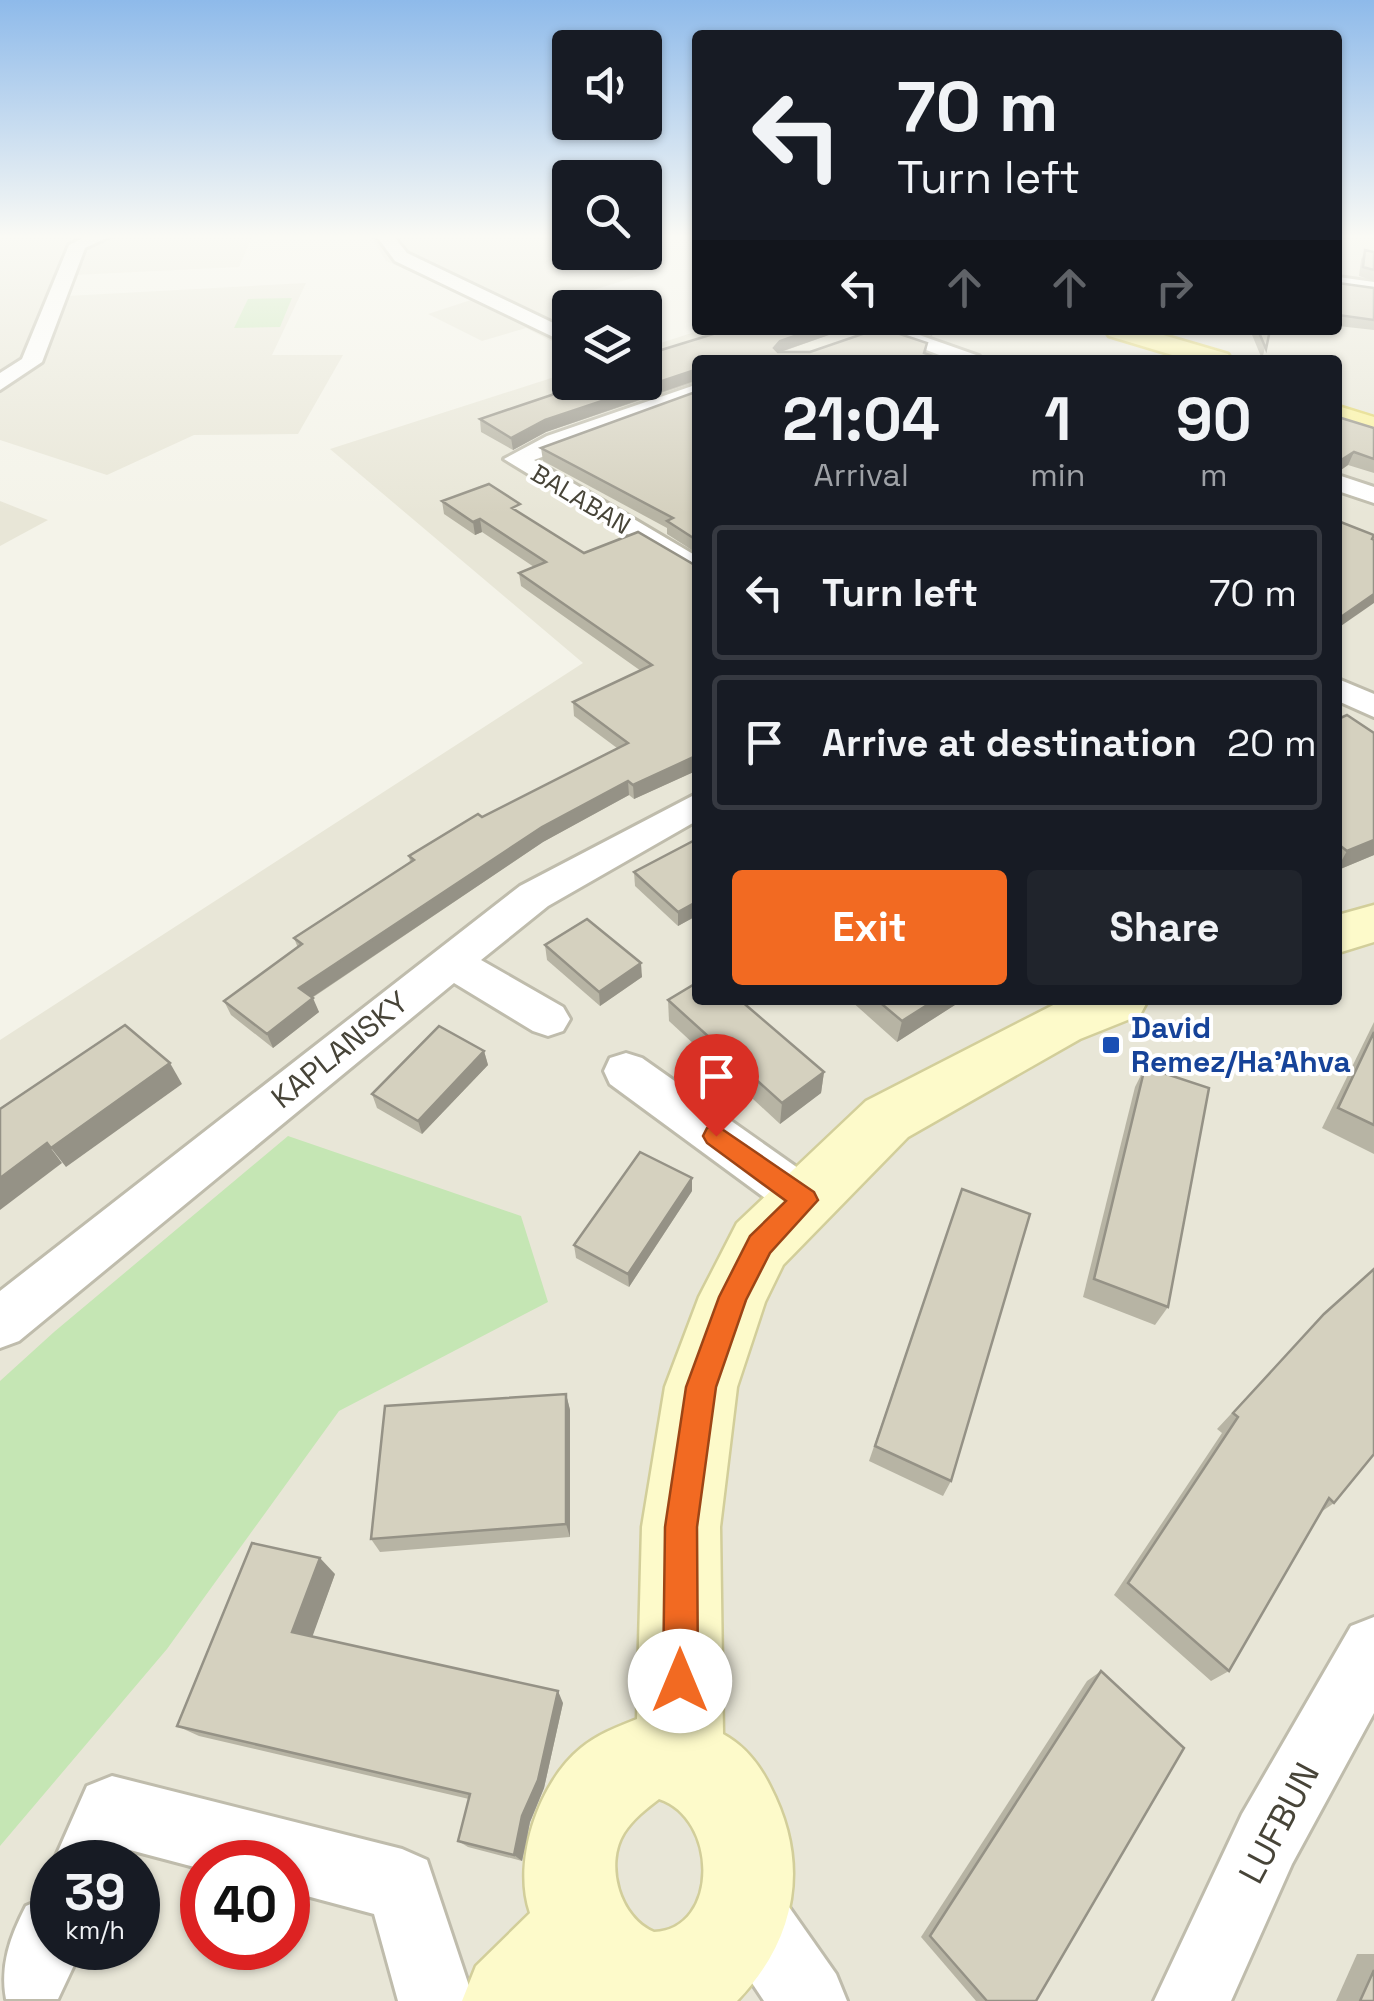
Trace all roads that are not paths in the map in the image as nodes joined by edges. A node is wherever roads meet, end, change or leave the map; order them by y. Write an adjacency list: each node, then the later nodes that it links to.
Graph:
1 (44, 327): 8 (street)
2 (900, 335): 5 (street)
3 (1091, 335): 6 (main road)
4 (1131, 335): 7 (main road)
5 (958, 355)
6 (1176, 355)
7 (1181, 355)
8 (0, 383)
9 (692, 394): 16 (street, BALABAN)
10 (1342, 399): 11 (main road)
11 (1374, 410)
12 (1342, 416): 13 (main road)
13 (1374, 427)
14 (1342, 486): 15 (street)
15 (1374, 495)
16 (692, 566)
17 (1342, 690): 18 (street)
18 (1374, 707)
19 (692, 807): 22 (street, KAPLANSKY)
20 (1374, 923): 21 (street)
21 (1342, 933)
22 (450, 961): 24 (street); 27 (street, KAPLANSKY)
23 (1108, 1005): 26 (street)
24 (548, 1019)
25 (626, 1071): 26 (street)
26 (805, 1200): 29 (street)
27 (0, 1323)
28 (1374, 1649): 36 (street, LUFBUN)
29 (680, 1758): 31 (street); 32 (street)
30 (98, 1840): 33 (street)
31 (744, 1906): 32 (street); 35 (street)
32 (583, 1927): 34 (street)
33 (436, 2001)
34 (512, 2001)
35 (809, 2001)
36 (1192, 2001)

